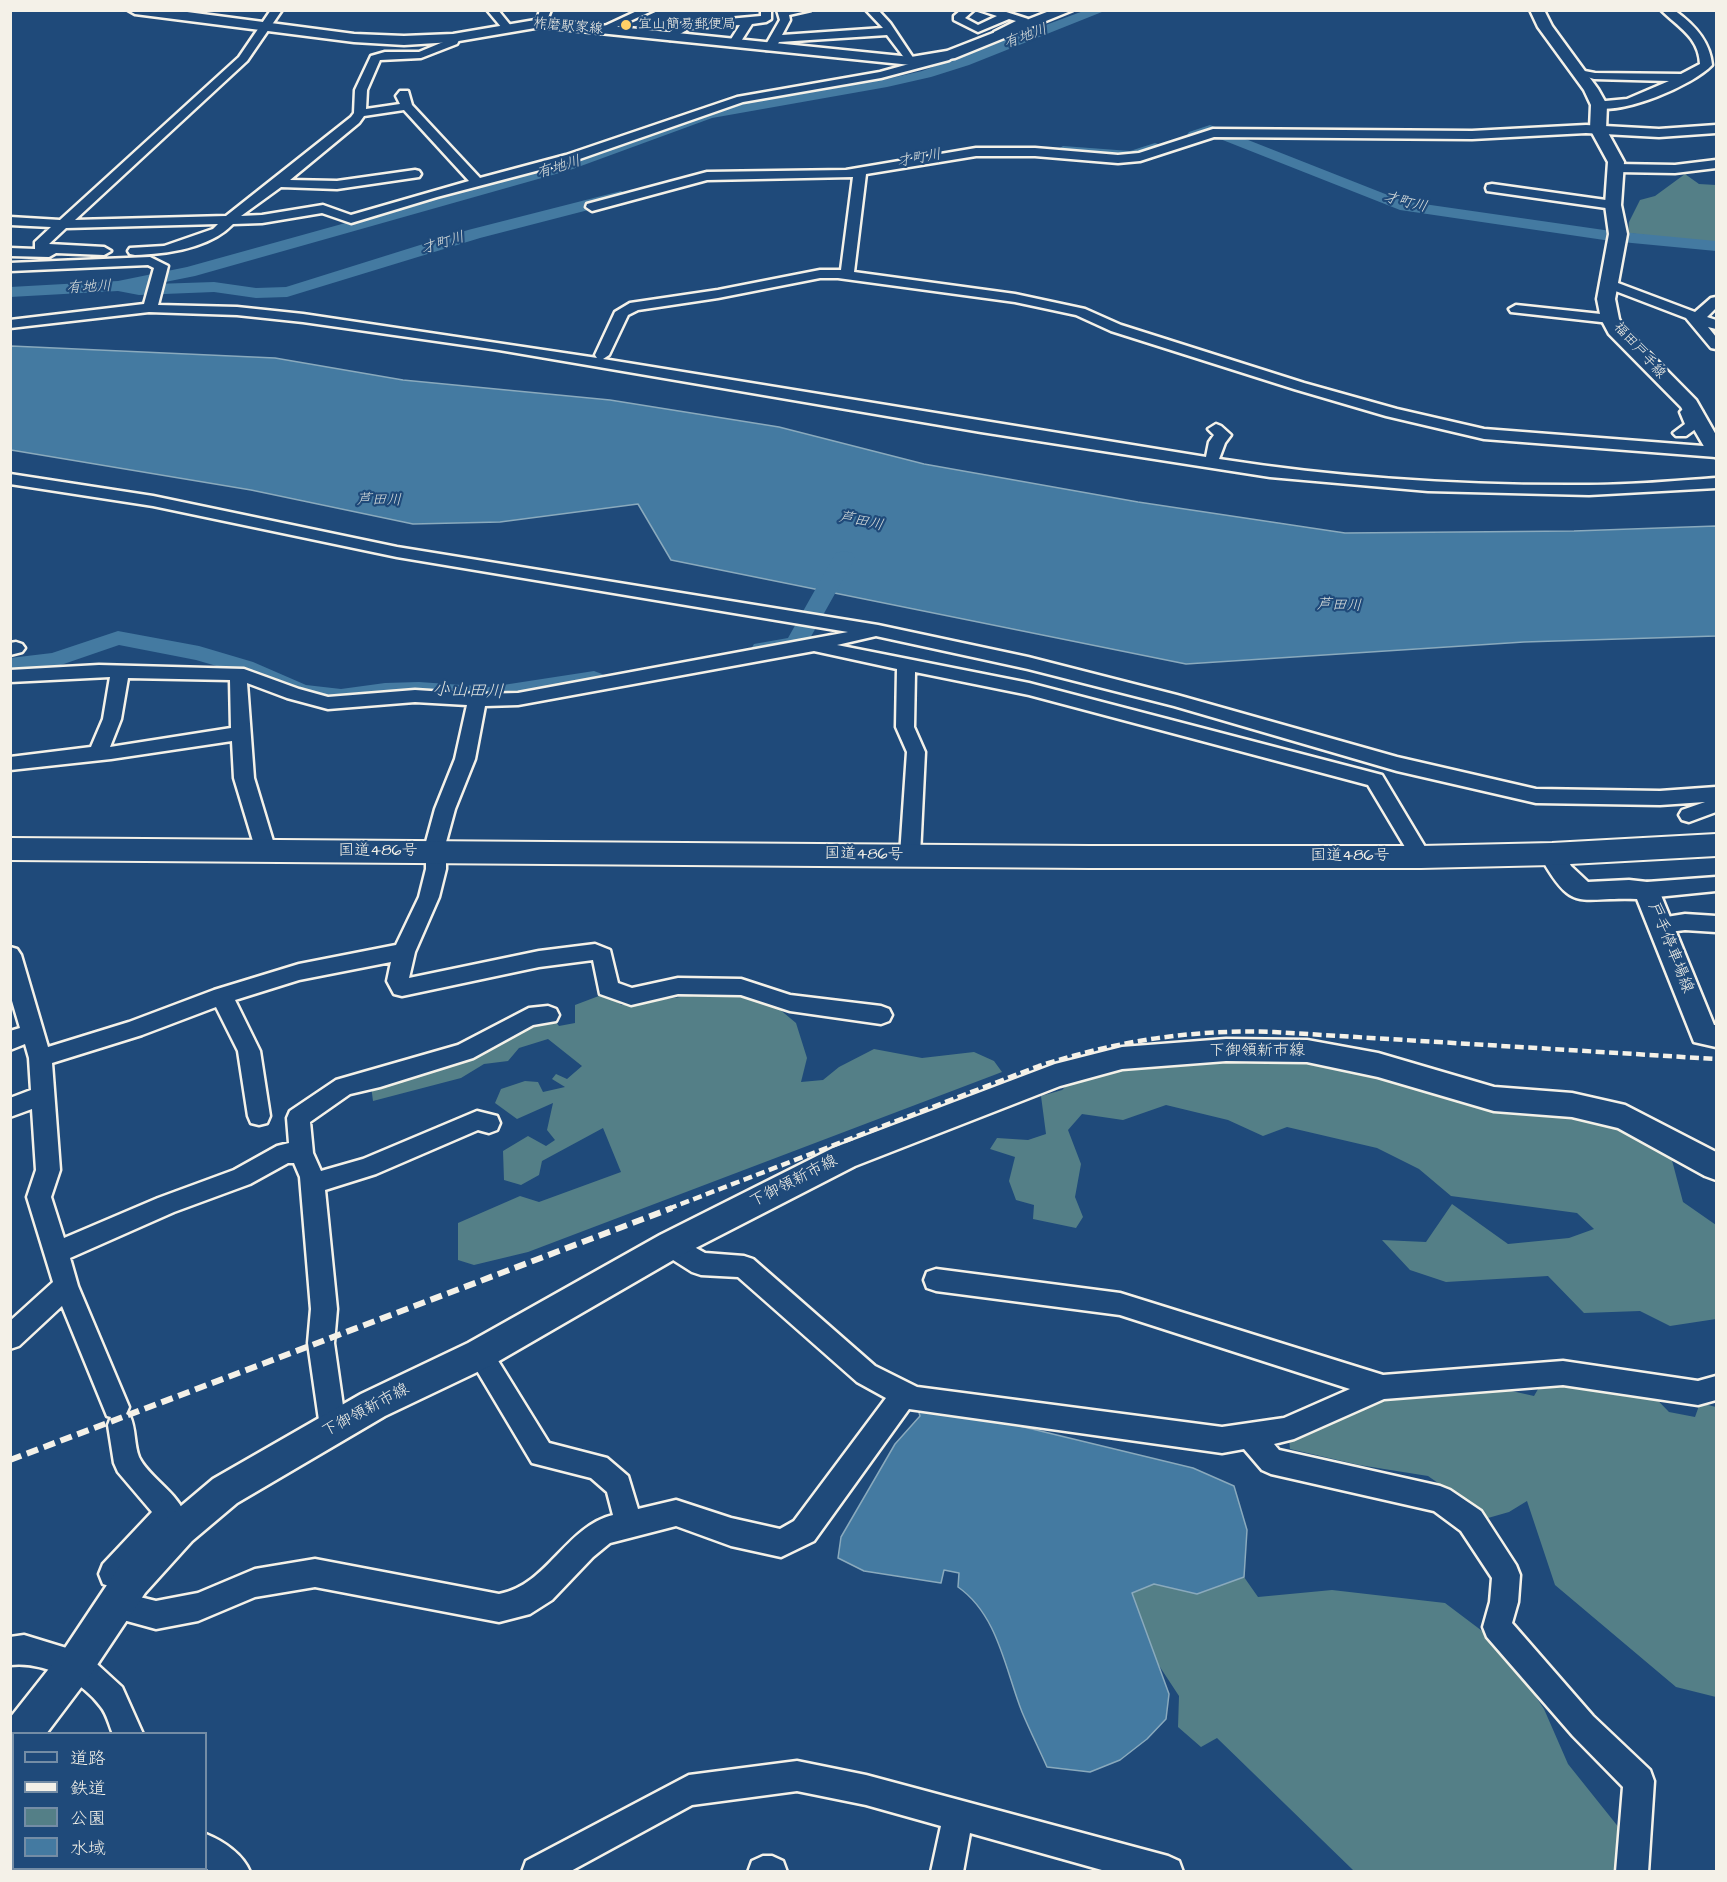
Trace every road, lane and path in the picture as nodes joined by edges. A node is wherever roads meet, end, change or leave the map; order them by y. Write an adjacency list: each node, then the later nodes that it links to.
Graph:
1 (135, 10): 20 (main road, 柞磨駅家線)
2 (277, 10): 20 (street)
3 (492, 10): 19 (street)
4 (649, 10): 21 (street)
5 (687, 10): 18 (street)
6 (766, 10): 17 (street)
7 (806, 10): 13 (street)
8 (969, 10): 14 (street)
9 (984, 10): 14 (street)
10 (1066, 10): 25 (main road, 柞磨駅家線)
11 (1537, 10): 32 (main road)
12 (1666, 10): 33 (street)
13 (782, 12): 27 (street)
14 (1007, 16): 25 (street)
15 (544, 17): 19 (main road, 柞磨駅家線); 21 (main road, 柞磨駅家線)
16 (874, 17): 22 (street)
17 (748, 21): 18 (street); 28 (street)
18 (705, 24): 23 (street)
19 (506, 26): 24 (main road, 柞磨駅家線)
20 (267, 27): 24 (main road, 柞磨駅家線); 52 (street)
21 (602, 30): 23 (main road, 柞磨駅家線)
22 (890, 31): 26 (street); 29 (street)
23 (670, 37): 28 (main road, 柞磨駅家線)
24 (454, 38): 37 (street)
25 (993, 38): 30 (main road, 柞磨駅家線)
26 (898, 41): 29 (street); 31 (street)
27 (772, 43): 28 (main road, 柞磨駅家線); 29 (main road, 柞磨駅家線)
28 (734, 44)
29 (831, 45): 31 (main road, 柞磨駅家線)
30 (950, 55): 31 (main road, 柞磨駅家線); 44 (street)
31 (911, 61)
32 (1578, 71): 33 (street); 35 (main road)
33 (1683, 78): 35 (street)
34 (404, 93): 36 (street)
35 (1599, 105): 38 (main road)
36 (407, 106): 37 (street); 44 (street)
37 (360, 113): 45 (street)
38 (1598, 129): 39 (street); 41 (main road); 42 (street)
39 (1716, 129)
40 (1716, 164): 41 (street)
41 (1617, 168): 47 (main road, 福田戸手線)
42 (860, 172): 48 (street); 59 (street)
43 (415, 174): 45 (street)
44 (477, 182): 49 (street)
45 (278, 183): 50 (street)
46 (1492, 188): 47 (street)
47 (1613, 205): 60 (main road, 福田戸手線)
48 (592, 207)
49 (272, 218): 50 (street); 53 (street)
50 (230, 219): 52 (street); 53 (street)
51 (10, 221): 52 (street)
52 (60, 224): 55 (street)
53 (184, 244): 54 (street)
54 (165, 250): 55 (street); 57 (street)
55 (108, 251): 56 (street)
56 (10, 252)
57 (160, 266): 58 (street); 62 (street)
58 (10, 267)
59 (847, 275): 70 (street); 74 (street)
60 (1610, 284): 65 (street); 66 (main road, 福田戸手線)
61 (1716, 301): 65 (street)
62 (152, 307): 64 (street); 67 (street)
63 (1516, 309): 66 (street)
64 (237, 311): 70 (street); 77 (street)
65 (1698, 317): 68 (street); 69 (street)
66 (1610, 319): 71 (main road, 福田戸手線)
67 (10, 324)
68 (1716, 325)
69 (1716, 345)
70 (602, 355): 75 (street)
71 (1694, 411): 73 (street); 74 (main road, 福田戸手線)
72 (1216, 429): 75 (street)
73 (1681, 434)
74 (1716, 452)
75 (1213, 456): 76 (street)
76 (1276, 464): 77 (street); 78 (street)
77 (1303, 475): 80 (street)
78 (1716, 478)
79 (10, 479): 81 (street)
80 (1716, 483)
81 (56, 485): 82 (street); 83 (street)
82 (10, 486)
83 (878, 631): 84 (street); 93 (street)
84 (811, 646): 85 (street); 89 (street)
85 (906, 664): 99 (street); 100 (street)
86 (120, 671): 87 (street); 88 (street); 91 (street)
87 (244, 675): 89 (street); 90 (street)
88 (10, 676)
89 (477, 700): 101 (street)
90 (240, 733): 91 (street); 98 (street)
91 (98, 754): 92 (street)
92 (10, 764)
93 (1716, 794)
94 (1716, 805): 95 (street)
95 (1689, 815)
96 (1716, 845): 102 (highway, 国道486号)
97 (10, 849): 98 (highway, 国道486号)
98 (266, 851): 101 (highway, 国道486号)
99 (910, 855): 100 (highway, 国道486号); 101 (highway, 国道486号)
100 (1422, 857): 102 (highway, 国道486号)
101 (436, 861): 102 (highway, 国道486号); 104 (highway, 国道486号); 109 (street)
102 (1556, 863): 103 (highway, 国道486号); 106 (main road, 戸手停車場線)
103 (1716, 864)
104 (10, 867)
105 (1716, 884): 106 (street)
106 (1647, 890): 108 (main road, 戸手停車場線)
107 (1716, 924): 108 (street)
108 (1662, 925): 115 (main road, 戸手停車場線)
109 (404, 952): 111 (street); 113 (street)
110 (10, 955): 114 (street)
111 (222, 996): 117 (street); 120 (street)
112 (548, 1015): 122 (street)
113 (881, 1015)
114 (32, 1032): 116 (street); 117 (street)
115 (1716, 1036)
116 (10, 1041)
117 (40, 1058): 118 (street)
118 (44, 1095): 119 (street); 126 (street)
119 (10, 1108)
120 (258, 1116)
121 (489, 1123): 124 (street)
122 (302, 1153): 124 (street); 126 (street)
123 (1716, 1167): 125 (main road, 下御領新市線)
124 (313, 1184): 134 (street)
125 (671, 1245): 130 (main road, 下御領新市線); 133 (street)
126 (57, 1253): 128 (street)
127 (936, 1280): 131 (street)
128 (66, 1286): 129 (street); 137 (street)
129 (10, 1338)
130 (480, 1354): 134 (main road, 下御領新市線); 136 (street)
131 (1383, 1387): 132 (street); 135 (street)
132 (1716, 1388)
133 (904, 1394): 135 (street); 136 (street)
134 (333, 1427): 137 (main road, 下御領新市線)
135 (1251, 1437): 150 (street)
136 (629, 1525): 137 (street)
137 (124, 1592): 139 (main road, 下御領新市線)
138 (10, 1651): 139 (street)
139 (76, 1664): 140 (main road, 下御領新市線); 141 (street)
140 (24, 1732)
141 (127, 1732)
142 (958, 1815): 145 (street); 148 (street); 149 (street)
143 (207, 1850): 144 (street)
144 (235, 1872)
145 (537, 1872)
146 (763, 1872): 147 (street)
147 (772, 1872)
148 (947, 1872)
149 (1168, 1872)
150 (1632, 1872)

